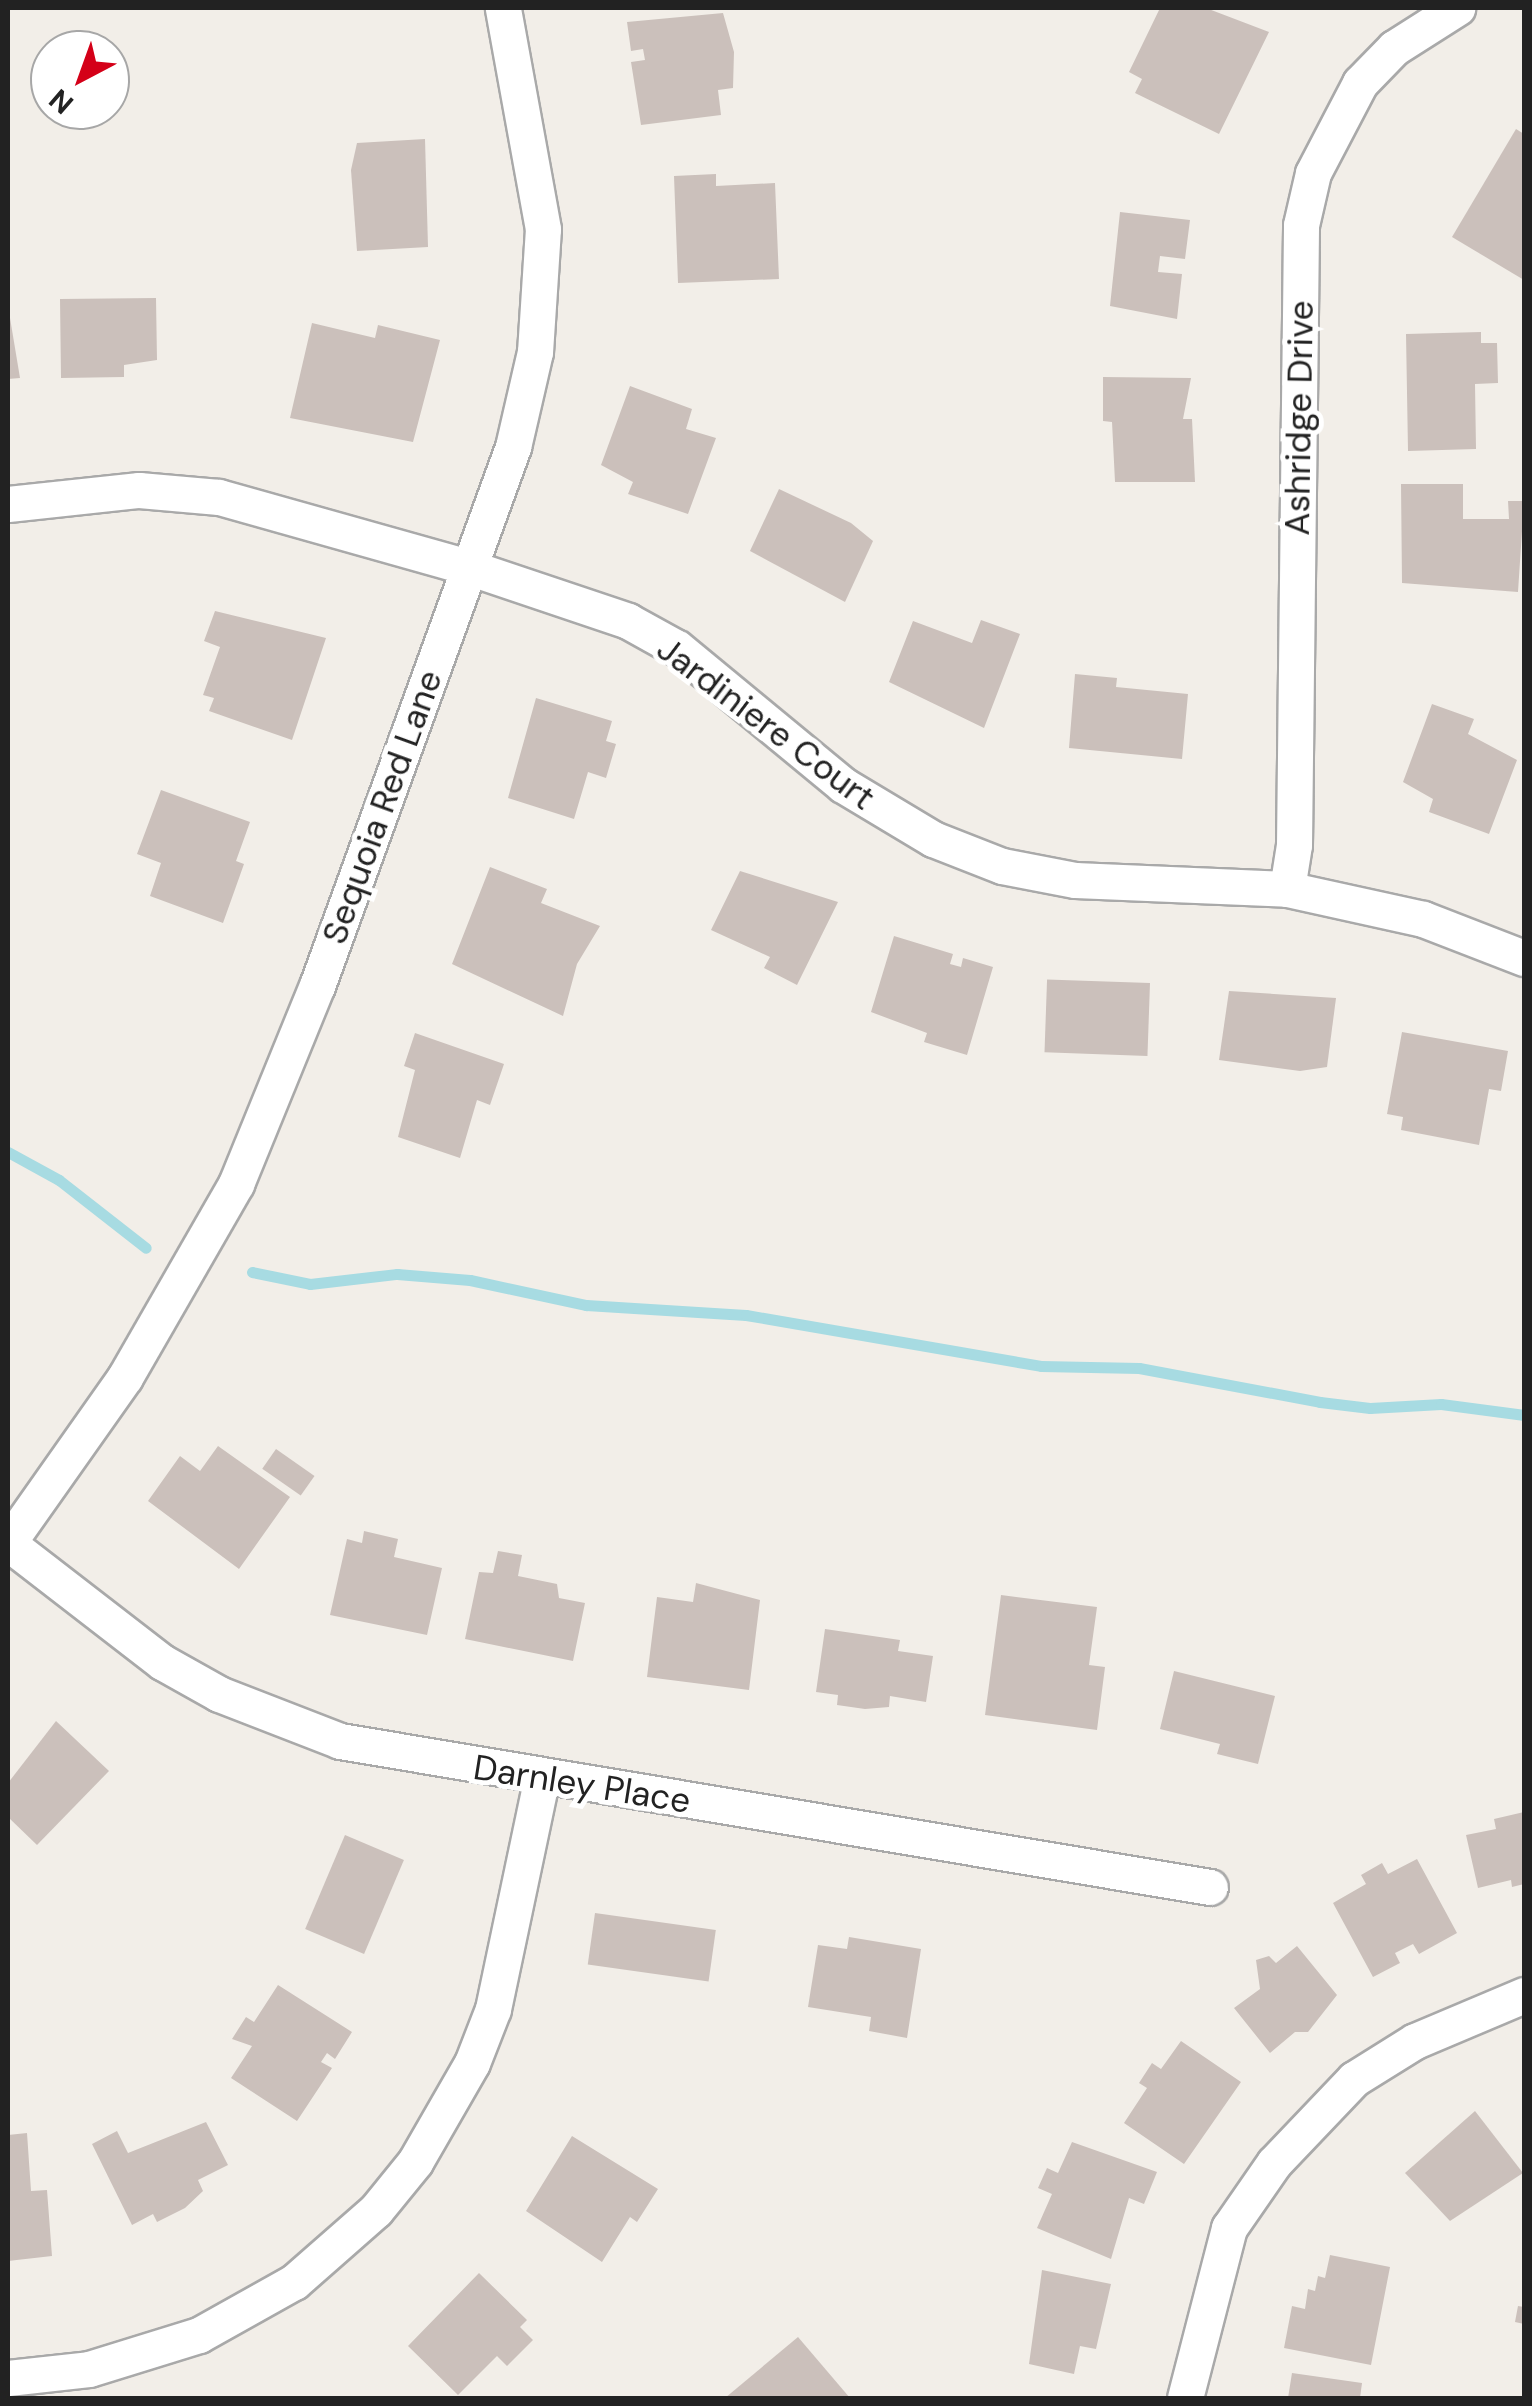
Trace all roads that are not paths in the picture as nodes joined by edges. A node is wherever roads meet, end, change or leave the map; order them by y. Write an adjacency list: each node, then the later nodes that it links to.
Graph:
1 (502, 8): 4 (street, Sequoia Red Lane)
2 (1456, 8): 5 (street, Ashridge Drive)
3 (8, 504): 4 (street, Jardiniere Court)
4 (468, 567): 5 (street, Jardiniere Court); 7 (street, Sequoia Red Lane)
5 (1287, 889): 6 (street, Jardiniere Court)
6 (1524, 958)
7 (8, 1543): 8 (street, Darnley Place)
8 (542, 1777): 9 (street, Darnley Place); 11 (street)
9 (1210, 1887)
10 (1524, 1995): 12 (street)
11 (8, 2378)
12 (1185, 2398)

